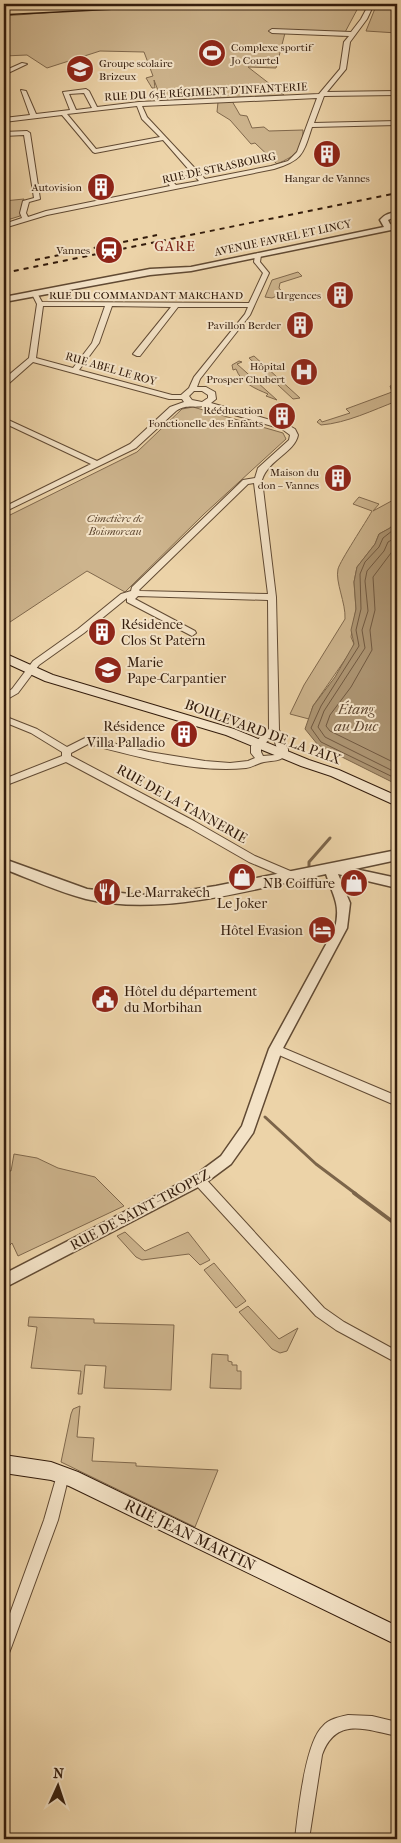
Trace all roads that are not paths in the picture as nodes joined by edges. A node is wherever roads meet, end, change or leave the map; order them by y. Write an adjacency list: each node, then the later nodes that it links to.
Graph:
1 (68, 4): 6 (highway)
2 (141, 4): 6 (highway)
3 (371, 4): 8 (street, RUE DE STRASBOURG)
4 (386, 4): 5 (highway)
5 (397, 4)
6 (4, 9)
7 (272, 31): 8 (street)
8 (352, 34): 13 (street, RUE DE STRASBOURG)
9 (24, 64): 10 (street)
10 (4, 72)
11 (23, 91): 18 (street)
12 (397, 92): 13 (street, RUE DU 65E RÉGIMENT D'INFANTERIE)
13 (321, 95): 14 (street, RUE DU 65E RÉGIMENT D'INFANTERIE); 21 (street, RUE DE STRASBOURG)
14 (139, 104): 15 (street, RUE DU 65E RÉGIMENT D'INFANTERIE); 23 (street)
15 (95, 109): 16 (street, RUE DU 65E RÉGIMENT D'INFANTERIE); 16 (street)
16 (74, 112): 17 (street, RUE DU 65E RÉGIMENT D'INFANTERIE)
17 (63, 113): 18 (street, RUE DU 65E RÉGIMENT D'INFANTERIE); 23 (street)
18 (34, 117): 19 (street, RUE DU 65E RÉGIMENT D'INFANTERIE)
19 (4, 120)
20 (397, 123): 21 (street)
21 (311, 126): 25 (street, RUE DE STRASBOURG)
22 (4, 134): 28 (street)
23 (164, 138): 24 (street)
24 (194, 172): 25 (street); 26 (street)
25 (202, 181): 26 (street, RUE DE STRASBOURG)
26 (174, 187): 28 (street, RUE DE STRASBOURG)
27 (397, 214): 30 (street)
28 (26, 219): 29 (street, RUE DE STRASBOURG)
29 (4, 226)
30 (394, 228): 31 (street, AVENUE FAVREL ET LINCY)
31 (258, 255): 32 (street, AVENUE FAVREL ET LINCY); 37 (street)
32 (35, 294): 33 (street, AVENUE FAVREL ET LINCY); 34 (street)
33 (7, 299)
34 (40, 304): 35 (street, RUE DU COMMANDANT MARCHAND); 39 (street)
35 (109, 304): 36 (street, RUE DU COMMANDANT MARCHAND); 40 (street)
36 (176, 305): 37 (street, RUE DU COMMANDANT MARCHAND); 38 (street)
37 (253, 306): 41 (street)
38 (137, 354)
39 (32, 359): 40 (street, RUE ABEL LE ROY); 42 (street)
40 (75, 370): 46 (street, RUE ABEL LE ROY)
41 (203, 370): 43 (street); 44 (street)
42 (4, 383)
43 (192, 389): 44 (street); 46 (street)
44 (207, 390): 45 (street)
45 (213, 396): 48 (street); 49 (street)
46 (184, 397): 47 (street)
47 (191, 403): 48 (street); 51 (street)
48 (205, 404): 49 (street)
49 (237, 414): 52 (street)
50 (4, 420): 51 (street)
51 (98, 464): 53 (street)
52 (259, 477): 54 (street); 55 (street)
53 (4, 510)
54 (136, 593): 55 (street); 56 (street); 59 (street)
55 (272, 597): 62 (street)
56 (192, 633)
57 (4, 650): 59 (main road, BOULEVARD DE LA PAIX)
58 (4, 657): 59 (main road, BOULEVARD DE LA PAIX)
59 (32, 668): 60 (street); 62 (main road, BOULEVARD DE LA PAIX)
60 (4, 698)
61 (4, 719): 64 (street, RUE DE LA TANNERIE)
62 (266, 737): 63 (main road, BOULEVARD DE LA PAIX); 63 (street); 65 (street)
63 (281, 748): 65 (street); 67 (main road, BOULEVARD DE LA PAIX); 68 (main road, BOULEVARD DE LA PAIX)
64 (67, 754): 65 (street); 66 (street); 72 (street, RUE DE LA TANNERIE)
65 (261, 759)
66 (4, 783)
67 (397, 792)
68 (397, 801)
69 (397, 855): 71 (street)
70 (4, 864): 72 (street)
71 (331, 869): 72 (street); 73 (street); 74 (street, RUE DE SAINT-TROPEZ)
72 (292, 876)
73 (392, 882)
74 (276, 1049): 75 (street); 76 (street, RUE DE SAINT-TROPEZ)
75 (397, 1101)
76 (199, 1180): 77 (street, RUE DE SAINT-TROPEZ); 78 (street)
77 (4, 1281)
78 (397, 1356)
79 (4, 1464): 80 (main road, RUE JEAN MARTIN)
80 (63, 1475): 81 (main road, RUE JEAN MARTIN); 84 (street)
81 (371, 1623): 82 (main road, RUE JEAN MARTIN); 83 (main road, RUE JEAN MARTIN)
82 (397, 1630)
83 (397, 1636)
84 (4, 1648)
85 (397, 1729): 86 (street)
86 (302, 1839)

